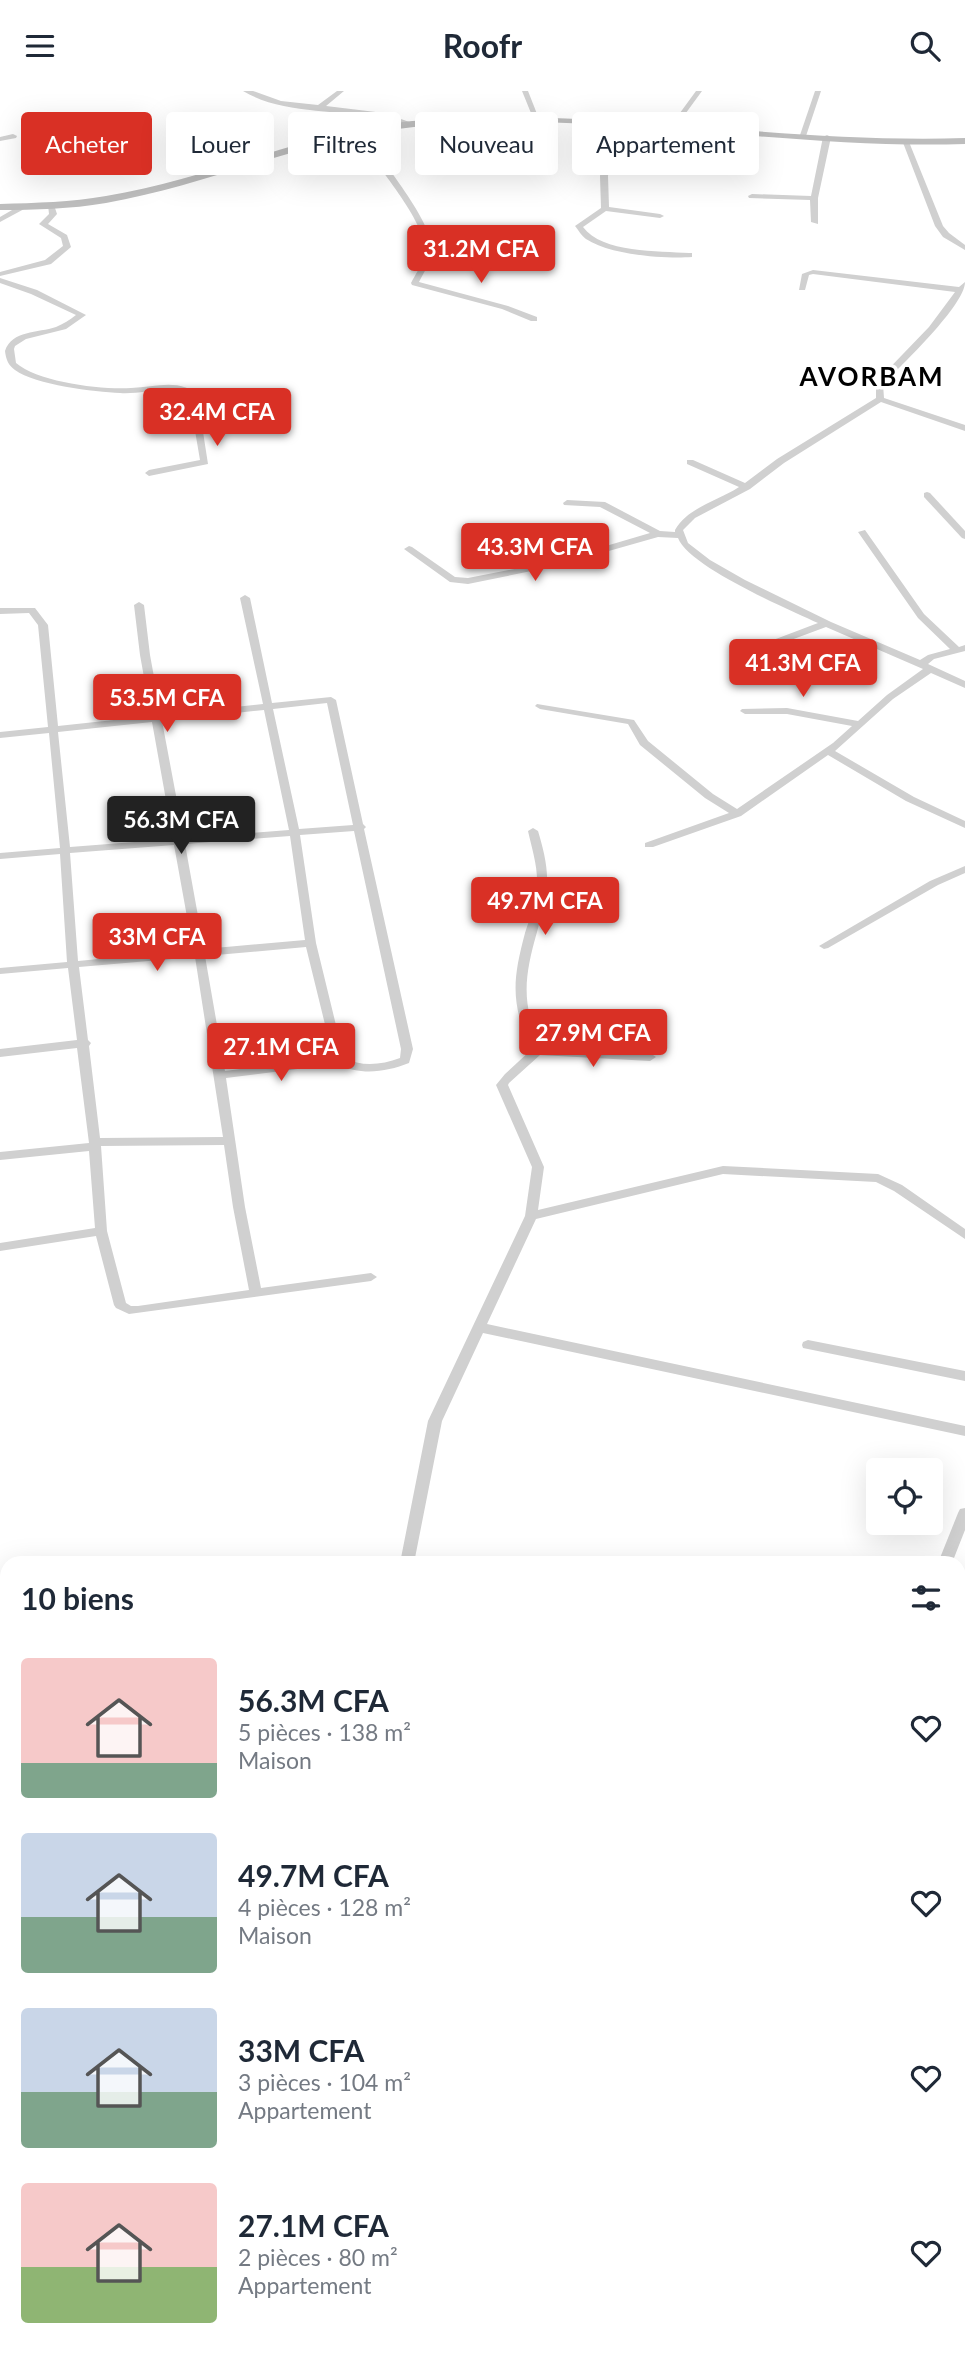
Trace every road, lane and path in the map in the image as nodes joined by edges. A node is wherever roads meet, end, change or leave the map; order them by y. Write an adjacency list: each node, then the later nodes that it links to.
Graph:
1 (246, 91): 6 (street)
2 (341, 91): 6 (street)
3 (525, 91): 7 (street)
4 (699, 91): 8 (street)
5 (818, 91): 14 (street)
6 (318, 109): 9 (street)
7 (534, 112)
8 (684, 112)
9 (411, 124): 10 (street); 11 (street)
10 (415, 124)
11 (401, 126)
12 (759, 133): 14 (street)
13 (13, 136): 16 (street)
14 (802, 136): 15 (street)
15 (827, 137): 18 (street); 23 (street)
16 (0, 139)
17 (965, 141): 18 (street)
18 (905, 142): 31 (street)
19 (288, 149): 25 (street)
20 (389, 175): 37 (street)
21 (604, 175): 27 (street)
22 (752, 196): 23 (street)
23 (814, 198): 30 (street)
24 (0, 207): 26 (street)
25 (51, 207): 26 (street); 33 (street)
26 (22, 208): 29 (street)
27 (605, 209): 28 (street); 32 (street)
28 (660, 216)
29 (0, 220)
30 (815, 222)
31 (965, 248)
32 (689, 255)
33 (0, 274)
34 (0, 279): 41 (street)
35 (964, 287): 36 (street); 38 (street)
36 (802, 288)
37 (534, 319)
38 (880, 399): 39 (street); 42 (street)
39 (965, 428)
40 (690, 462): 42 (street)
41 (149, 473)
42 (747, 487): 48 (street)
43 (927, 495): 45 (street)
44 (567, 503): 47 (street)
45 (963, 531)
46 (862, 532): 54 (street)
47 (658, 534): 48 (street); 49 (street)
48 (678, 535): 53 (street)
49 (409, 549)
50 (245, 598): 59 (street)
51 (139, 605): 61 (street)
52 (0, 611): 63 (street)
53 (825, 624): 55 (street); 56 (street)
54 (961, 649): 56 (street)
55 (734, 658)
56 (925, 666): 57 (street); 62 (street)
57 (965, 685)
58 (540, 705): 66 (street)
59 (268, 709): 61 (street); 68 (street); 69 (street)
60 (745, 711): 62 (street)
61 (158, 719): 63 (street); 71 (street)
62 (858, 724): 65 (street)
63 (52, 729): 64 (street); 73 (street)
64 (0, 735)
65 (828, 751): 66 (street); 67 (street)
66 (737, 814): 72 (street)
67 (965, 825)
68 (360, 827): 69 (street); 85 (street)
69 (294, 830): 71 (street); 76 (street)
70 (533, 831): 82 (street)
71 (180, 840): 73 (street); 78 (street)
72 (649, 845)
73 (65, 850): 74 (street); 79 (street)
74 (0, 856)
75 (965, 869): 77 (street)
76 (311, 943): 78 (street); 85 (street)
77 (824, 946)
78 (199, 953): 79 (street); 86 (street)
79 (73, 963): 80 (street); 81 (street)
80 (0, 971)
81 (85, 1043): 83 (street); 88 (street)
82 (537, 1051): 84 (street); 90 (street)
83 (0, 1053)
84 (650, 1057)
85 (339, 1060): 86 (street)
86 (219, 1075): 87 (street)
87 (229, 1141): 88 (street); 95 (street)
88 (95, 1144): 89 (street); 91 (street)
89 (0, 1156)
90 (531, 1216): 92 (street); 96 (street)
91 (101, 1231): 93 (street); 95 (street)
92 (965, 1235)
93 (0, 1247)
94 (371, 1277): 95 (street)
95 (256, 1293)
96 (478, 1327): 99 (street); 101 (street)
97 (807, 1345): 98 (street)
98 (965, 1376)
99 (965, 1431)
100 (965, 1513): 102 (street)
101 (408, 1556)
102 (948, 1556)

